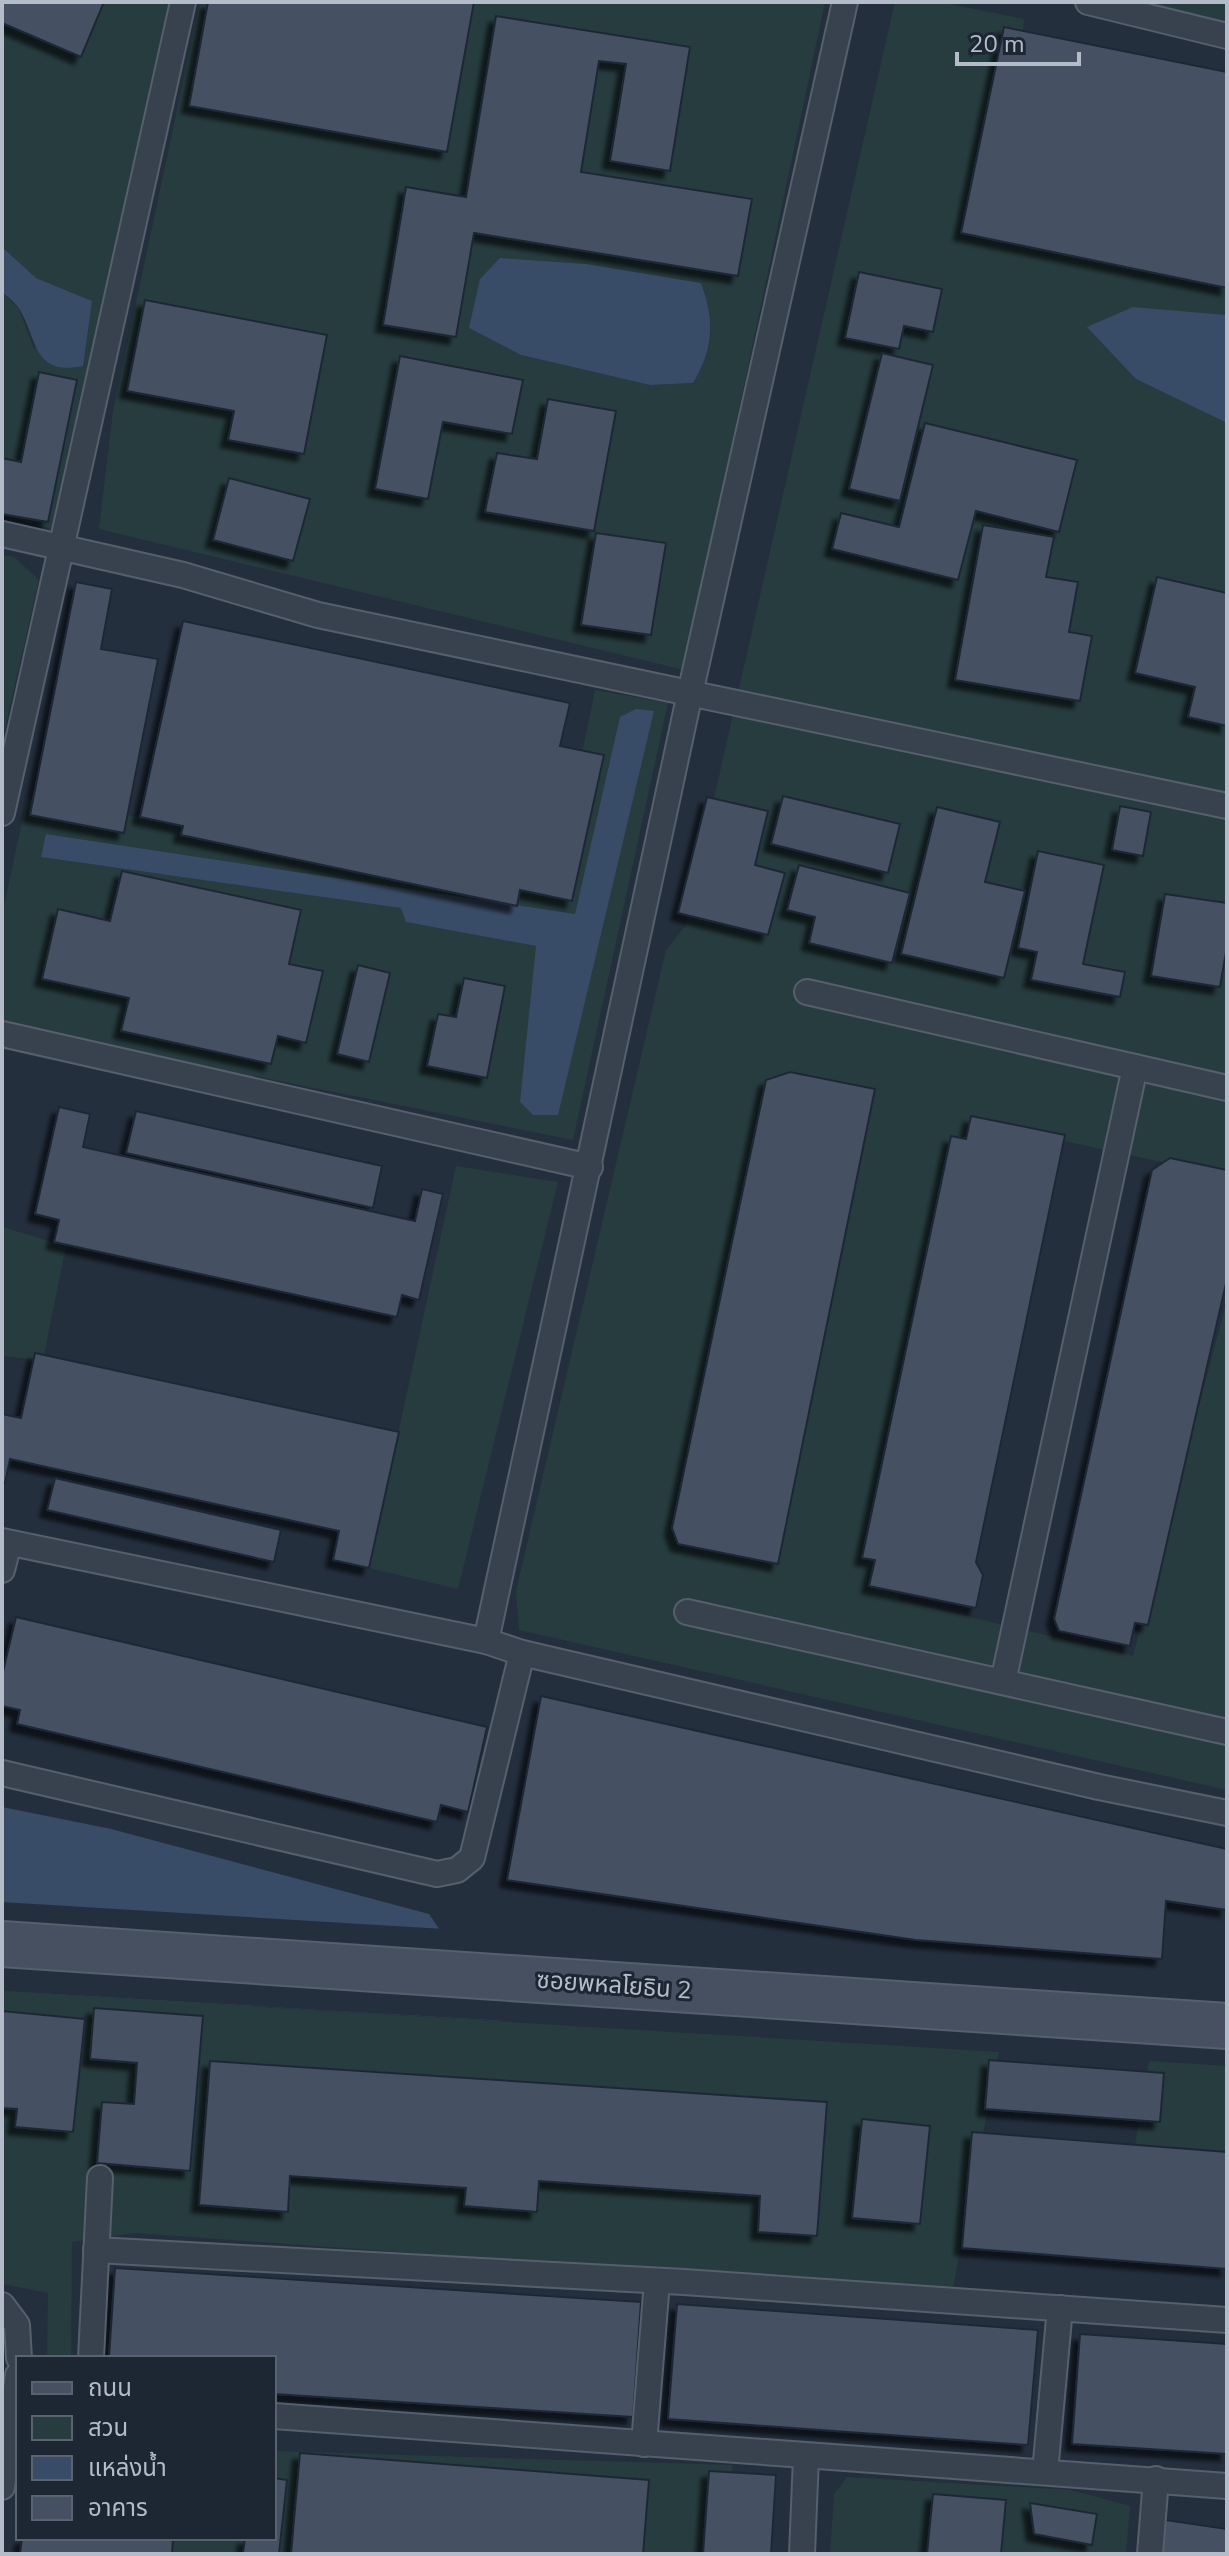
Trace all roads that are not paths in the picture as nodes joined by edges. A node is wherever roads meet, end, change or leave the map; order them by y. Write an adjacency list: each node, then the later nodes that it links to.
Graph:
1 (183, 2): 6 (lane)
2 (845, 2): 7 (lane)
3 (1088, 2): 4 (lane)
4 (1227, 36)
5 (2, 534): 6 (lane)
6 (61, 546): 7 (lane); 9 (lane)
7 (690, 693): 8 (lane); 14 (lane)
8 (1227, 806)
9 (2, 813)
10 (807, 992): 12 (lane)
11 (2, 1034): 14 (lane)
12 (1135, 1067): 13 (lane); 20 (lane)
13 (1227, 1088)
14 (590, 1167): 18 (lane)
15 (6, 1542): 16 (lane); 18 (lane)
16 (2, 1570)
17 (687, 1612): 20 (lane)
18 (486, 1641): 19 (lane)
19 (522, 1653): 22 (lane); 23 (lane)
20 (1003, 1682): 21 (lane)
21 (1227, 1732)
22 (2, 1773)
23 (1227, 1813)
24 (2, 1944): 25 (street, ซอยพหลโยธิน 2)
25 (1227, 2026)
26 (100, 2178): 27 (lane)
27 (96, 2250): 28 (lane); 33 (lane)
28 (657, 2281): 30 (lane); 36 (lane)
29 (2, 2305): 32 (lane)
30 (1060, 2308): 31 (lane); 38 (lane)
31 (1227, 2320)
32 (19, 2356)
33 (91, 2356)
34 (16, 2396): 41 (lane)
35 (276, 2416): 36 (lane)
36 (644, 2444): 37 (lane)
37 (806, 2457): 38 (lane); 42 (lane)
38 (1045, 2472): 39 (lane)
39 (1156, 2479): 40 (lane); 43 (lane)
40 (1227, 2486)
41 (2, 2487)
42 (802, 2554)
43 (1150, 2554)

